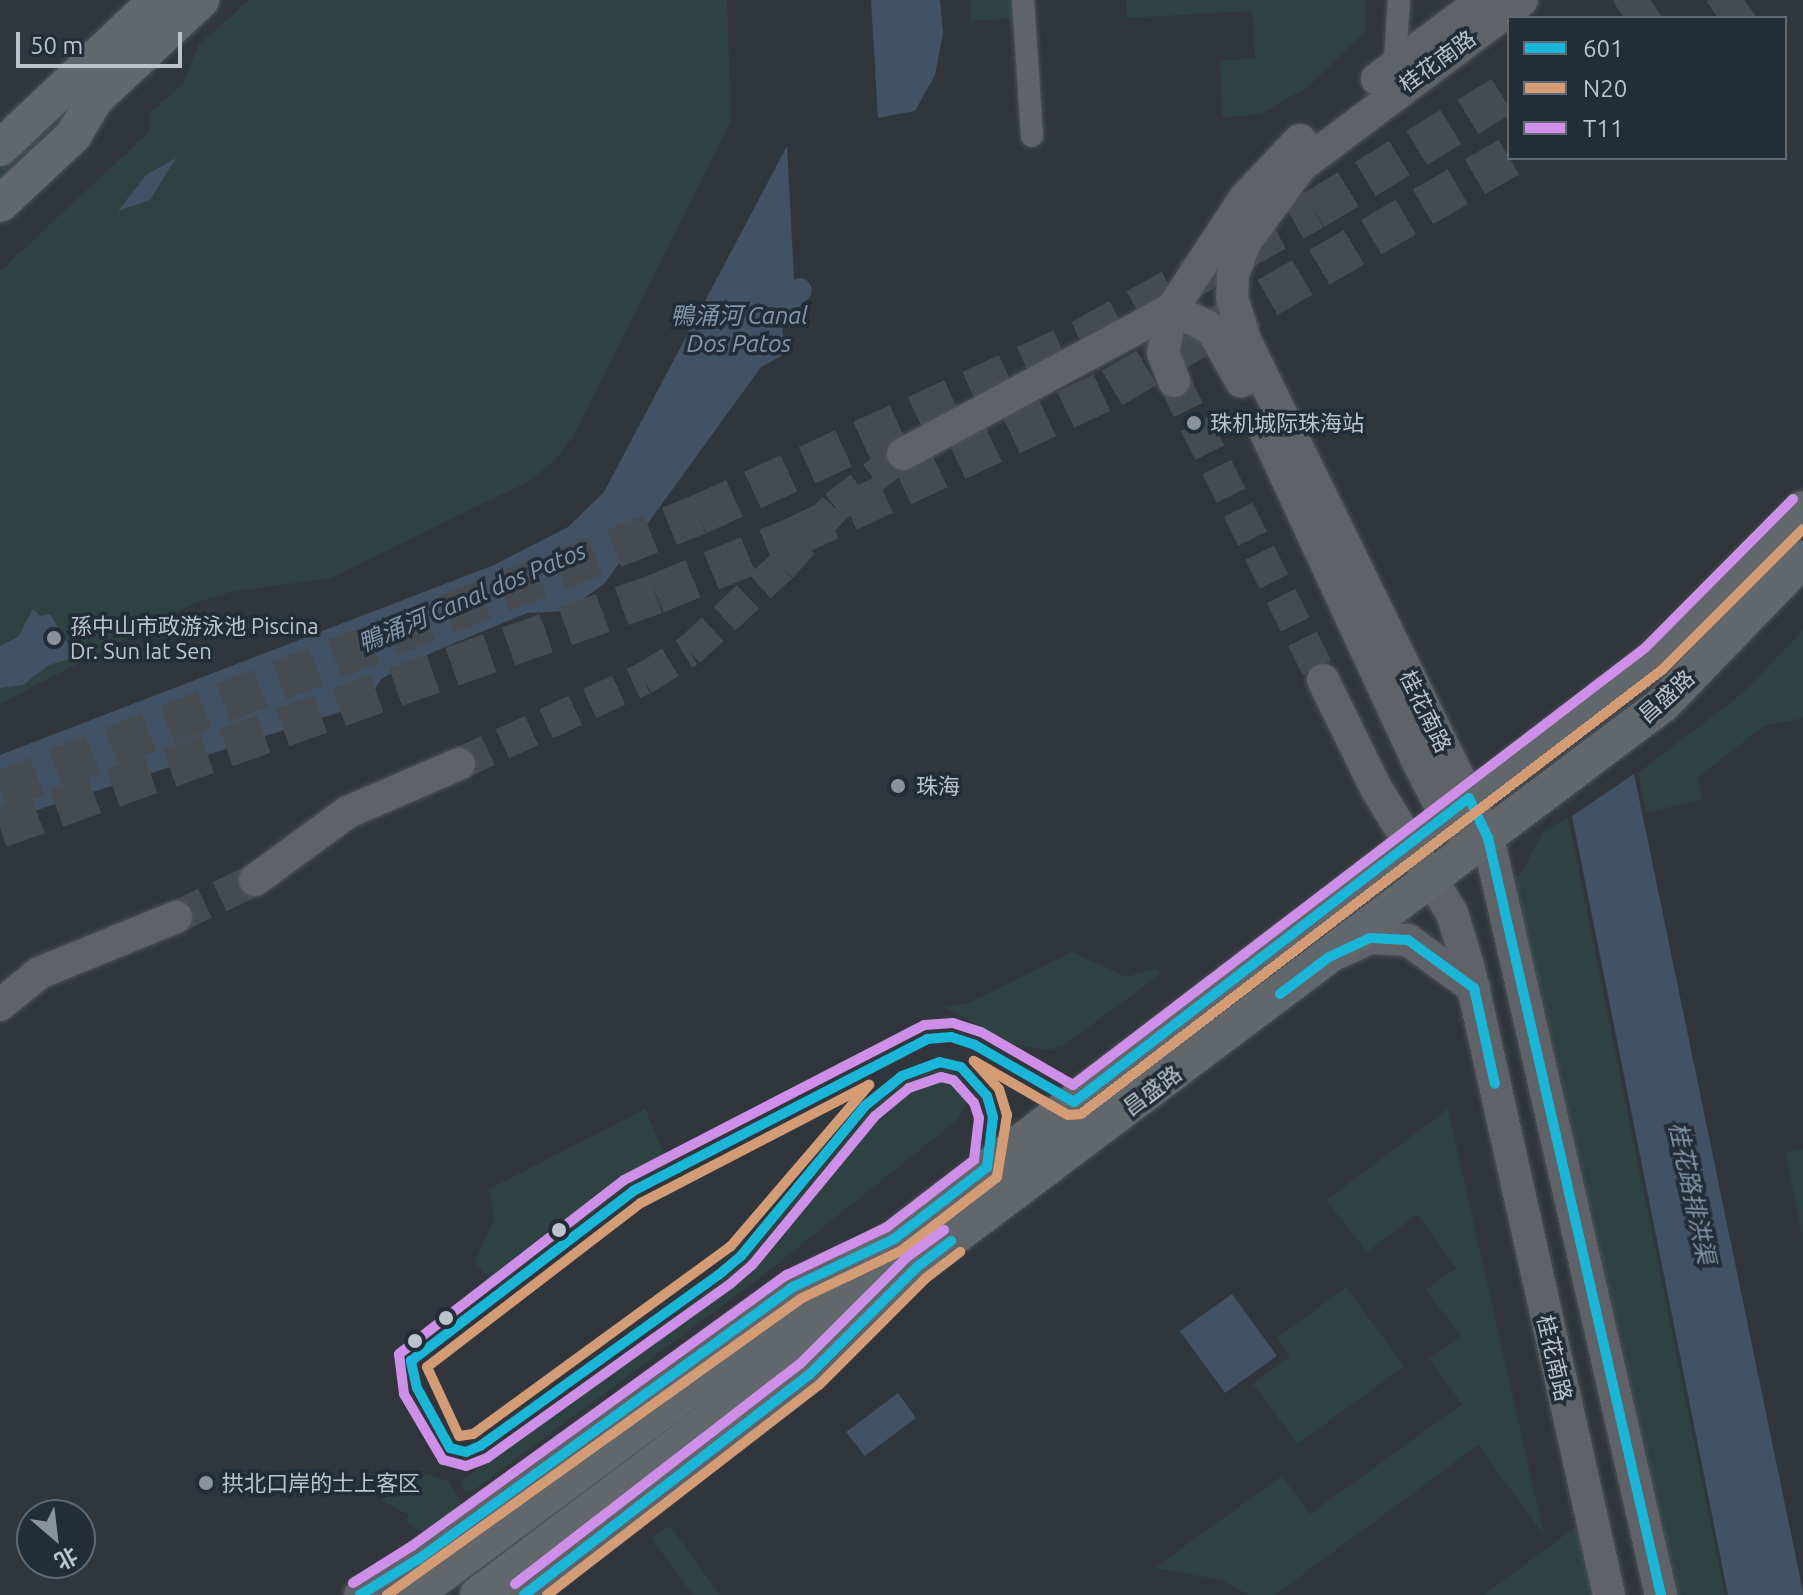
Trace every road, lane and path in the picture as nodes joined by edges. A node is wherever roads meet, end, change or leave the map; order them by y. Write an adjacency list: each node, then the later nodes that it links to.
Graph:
1 (157, 0): 10 (main road)
2 (201, 0): 8 (main road)
3 (1023, 0): 9 (street)
4 (1399, 0): 7 (street, 桂花南路)
5 (1483, 0): 7 (main road, 桂花南路)
6 (1522, 0): 7 (main road, 桂花南路)
7 (1393, 79): 13 (main road, 桂花南路); 15 (main road, 桂花南路)
8 (95, 99): 11 (main road); 12 (main road)
9 (1032, 136)
10 (0, 148)
11 (0, 181)
12 (0, 204)
13 (1172, 309): 14 (main road); 14 (main road, 桂花南路); 15 (main road); 21 (main road)
14 (1115, 339): 16 (main road)
15 (1245, 340): 21 (main road, 桂花南路)
16 (903, 454)
17 (1803, 509): 21 (main road, 昌盛路)
18 (1803, 559): 22 (main road, 昌盛路)
19 (1323, 680): 23 (main road, 桂花南路)
20 (459, 764): 25 (main road)
21 (1457, 806): 22 (main road, 桂花南路); 23 (main road, 昌盛路)
22 (1488, 838): 24 (main road, 昌盛路); 37 (main road, 桂花南路)
23 (1409, 842): 24 (main road, 桂花南路); 30 (main road, 昌盛路)
24 (1434, 878): 27 (main road, 昌盛路); 28 (main road, 桂花南路)
25 (255, 880)
26 (176, 917): 29 (main road)
27 (1329, 957): 28 (main road); 31 (main road, 昌盛路)
28 (1474, 988): 36 (main road, 桂花南路)
29 (0, 1005)
30 (894, 1239): 32 (main road); 33 (main road, 昌盛路)
31 (917, 1267): 34 (main road, 昌盛路); 35 (main road)
32 (360, 1595)
33 (414, 1595)
34 (478, 1595)
35 (524, 1595)
36 (1609, 1595)
37 (1661, 1595)

